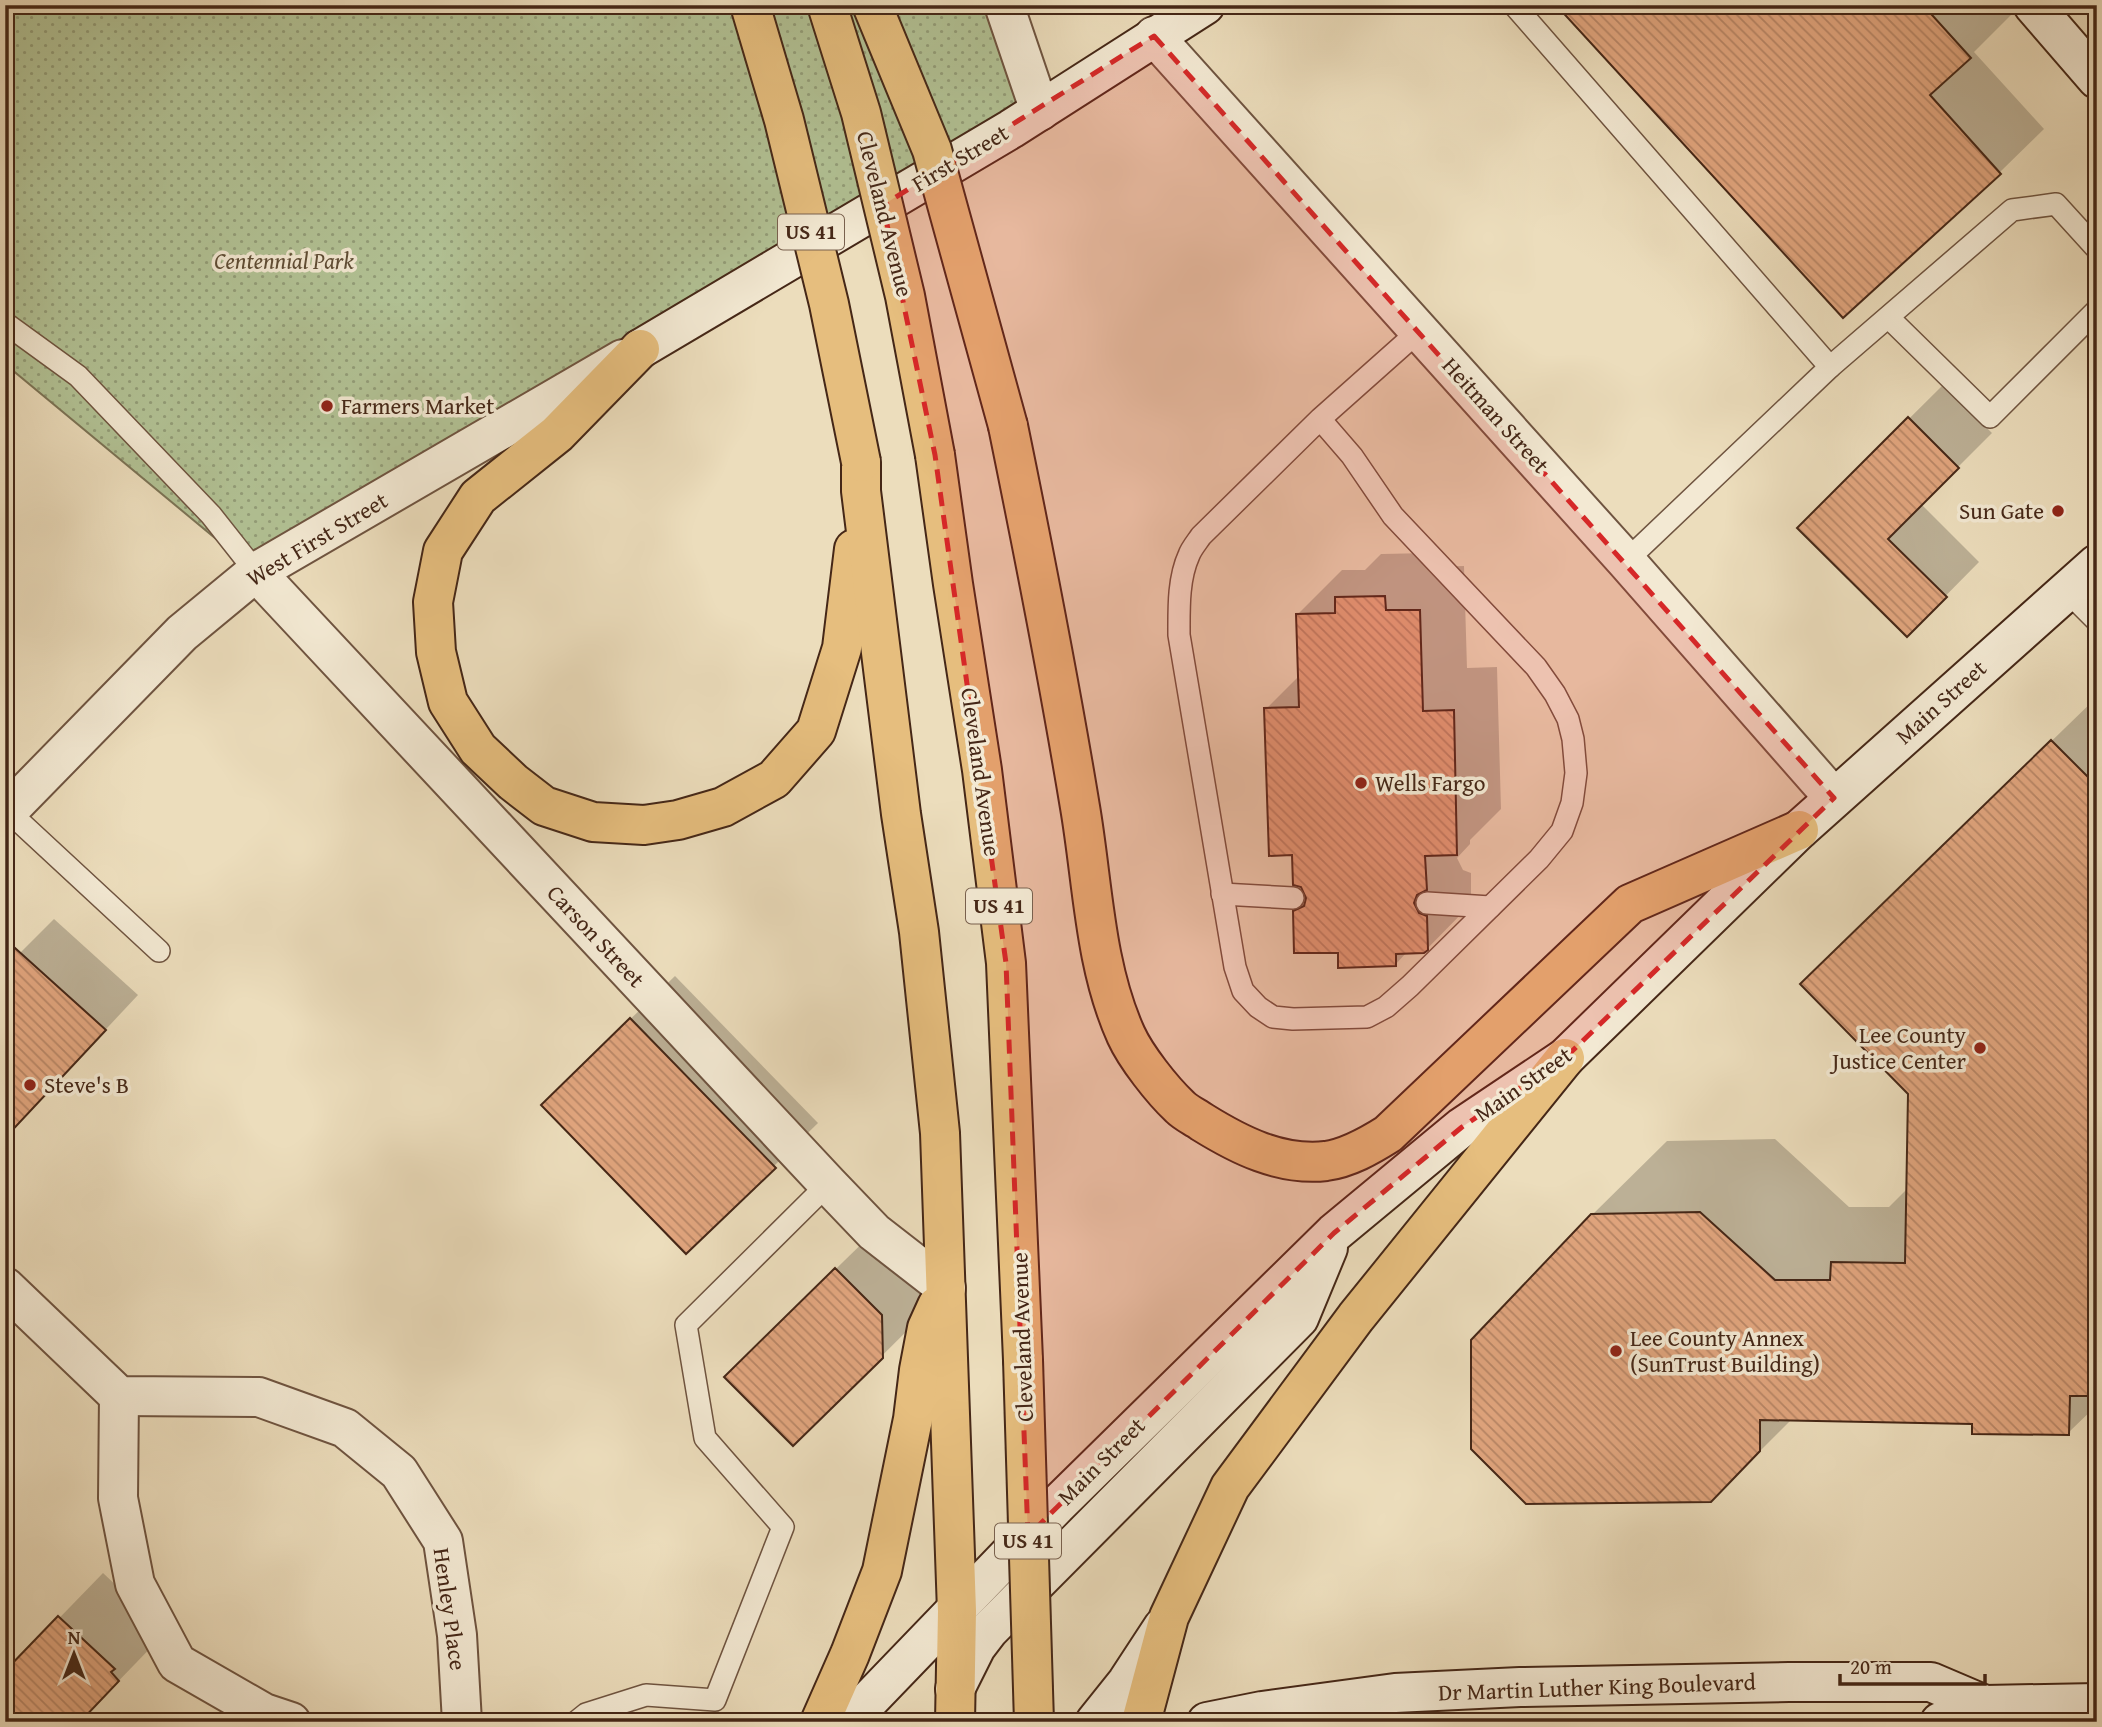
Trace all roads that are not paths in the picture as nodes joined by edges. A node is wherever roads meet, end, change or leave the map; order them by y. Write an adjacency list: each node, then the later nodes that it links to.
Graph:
1 (750, 5): 19 (main road, US 41, bridge)
2 (827, 5): 49 (main road, Cleveland Avenue / US 41, bridge)
3 (872, 5): 27 (main road, bridge)
4 (1004, 5): 10 (main road)
5 (1205, 5): 8 (main road, First Street)
6 (1514, 5): 17 (lane)
7 (2033, 5): 9 (main road)
8 (1154, 36): 10 (main road, First Street); 15 (main road, Heitman Street)
9 (2092, 79)
10 (1040, 111): 16 (main road, First Street)
11 (2097, 249): 13 (lane)
12 (2097, 310): 13 (lane)
13 (1889, 318): 17 (lane)
14 (5, 323): 22 (lane)
15 (1420, 330): 18 (lane); 20 (main road, Heitman Street)
16 (640, 349): 19 (main road); 22 (main road, West First Street)
17 (1830, 368): 20 (lane)
18 (1320, 419): 28 (lane); 31 (lane)
19 (861, 476): 37 (main road, US 41)
20 (1626, 561): 25 (main road, Heitman Street)
21 (2097, 564): 23 (main road, Main Street)
22 (256, 572): 26 (main road, West First Street); 34 (main road, Carson Street)
23 (2067, 591): 24 (lane); 25 (main road, Main Street)
24 (2097, 621)
25 (1834, 798): 27 (main road, Main Street)
26 (7, 812): 32 (lane)
27 (1799, 830): 33 (main road, Main Street)
28 (1222, 894): 29 (lane); 31 (lane)
29 (1293, 898)
30 (1427, 902): 31 (lane)
31 (1490, 906)
32 (159, 951)
33 (1565, 1058): 35 (main road, Main Street); 40 (main road)
34 (828, 1184): 37 (main road, Carson Street); 46 (lane)
35 (1334, 1233): 39 (main road, Main Street); 42 (main road)
36 (5, 1287): 38 (main road)
37 (946, 1288): 39 (main road, US 41); 47 (main road)
38 (119, 1396): 44 (main road); 45 (main road, Henley Place)
39 (957, 1611): 42 (main road, US 41); 48 (main road, Main Street)
40 (1170, 1617): 50 (main road); 51 (main road)
41 (2097, 1703): 43 (main road, Dr Martin Luther King Boulevard)
42 (955, 1706)
43 (1985, 1713): 52 (main road, Dr Martin Luther King Boulevard); 53 (main road, Dr Martin Luther King Boulevard)
44 (291, 1722)
45 (462, 1722)
46 (576, 1722)
47 (820, 1722)
48 (848, 1722)
49 (1034, 1722)
50 (1095, 1722)
51 (1141, 1722)
52 (1208, 1722)
53 (1940, 1722)

